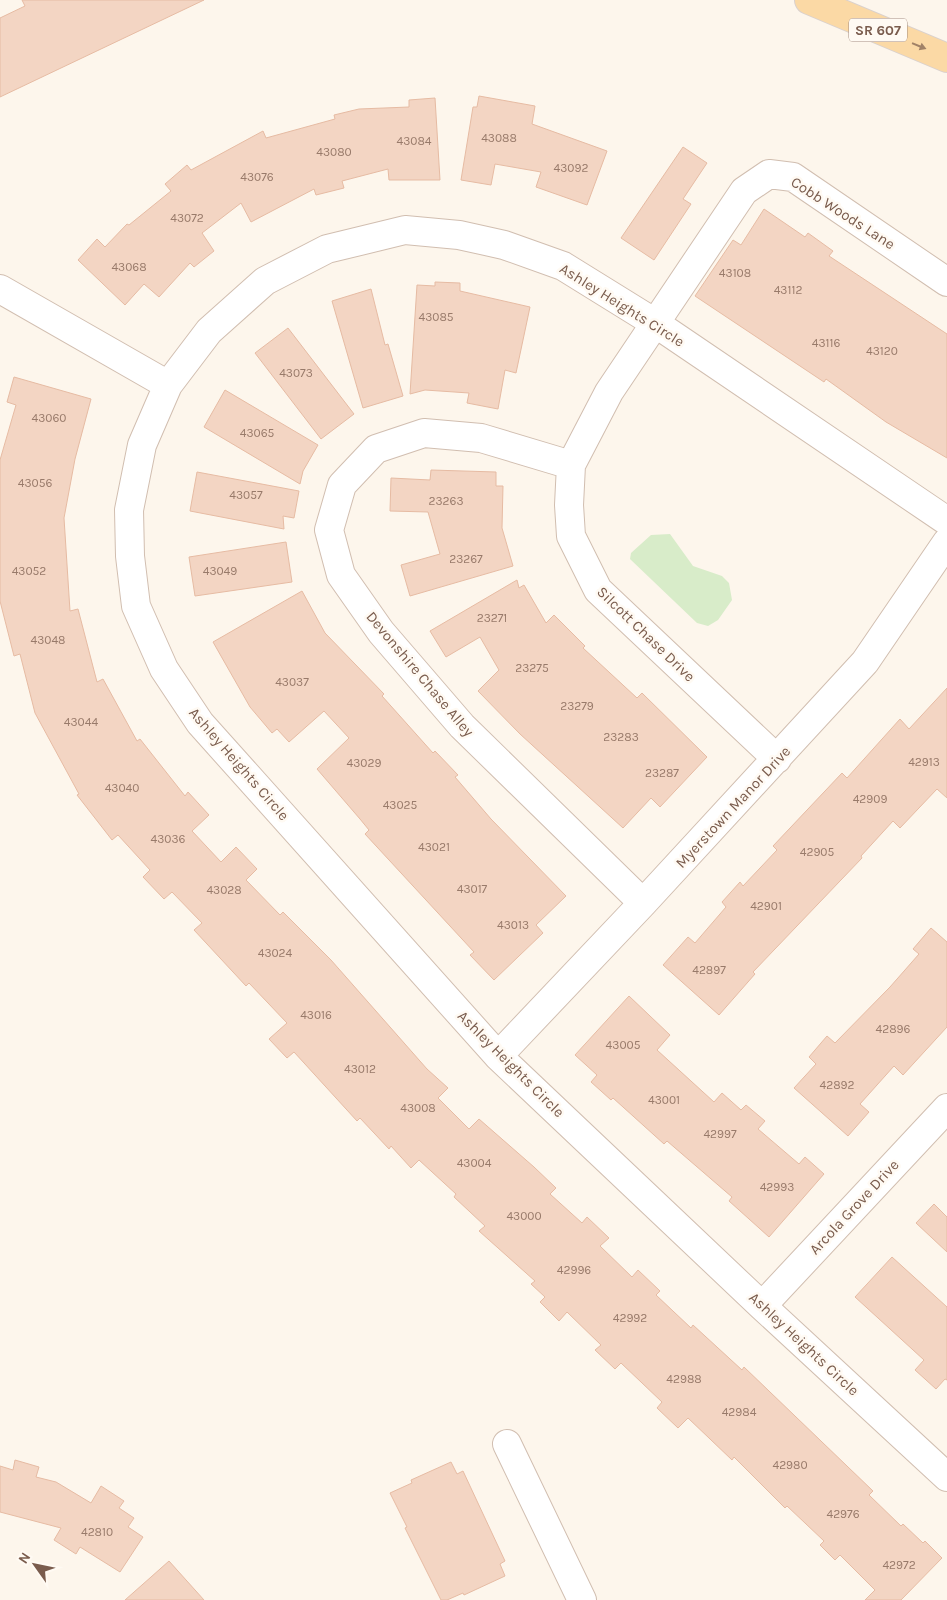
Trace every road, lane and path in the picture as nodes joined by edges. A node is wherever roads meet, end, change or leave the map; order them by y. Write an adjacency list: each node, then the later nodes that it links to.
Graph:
1 (809, 0): 2 (main road, SR 607, one-way to 2)
2 (947, 58)
3 (947, 282): 5 (street, Cobb Woods Lane)
4 (0, 289): 6 (street)
5 (655, 322): 6 (street, Ashley Heights Circle); 7 (street, Silcott Chase Drive); 8 (street, Ashley Heights Circle)
6 (168, 385): 12 (street, Ashley Heights Circle)
7 (571, 465): 10 (street, Silcott Chase Drive); 11 (street, Devonshire Chase Alley)
8 (947, 521)
9 (947, 542): 10 (street, Myerstown Manor Drive)
10 (777, 759): 11 (street, Myerstown Manor Drive)
11 (644, 903): 12 (street, Myerstown Manor Drive)
12 (498, 1056): 14 (street, Ashley Heights Circle)
13 (947, 1108): 14 (street, Arcola Grove Drive)
14 (762, 1306): 16 (street, Ashley Heights Circle)
15 (507, 1444): 17 (street)
16 (947, 1477)
17 (582, 1600)

